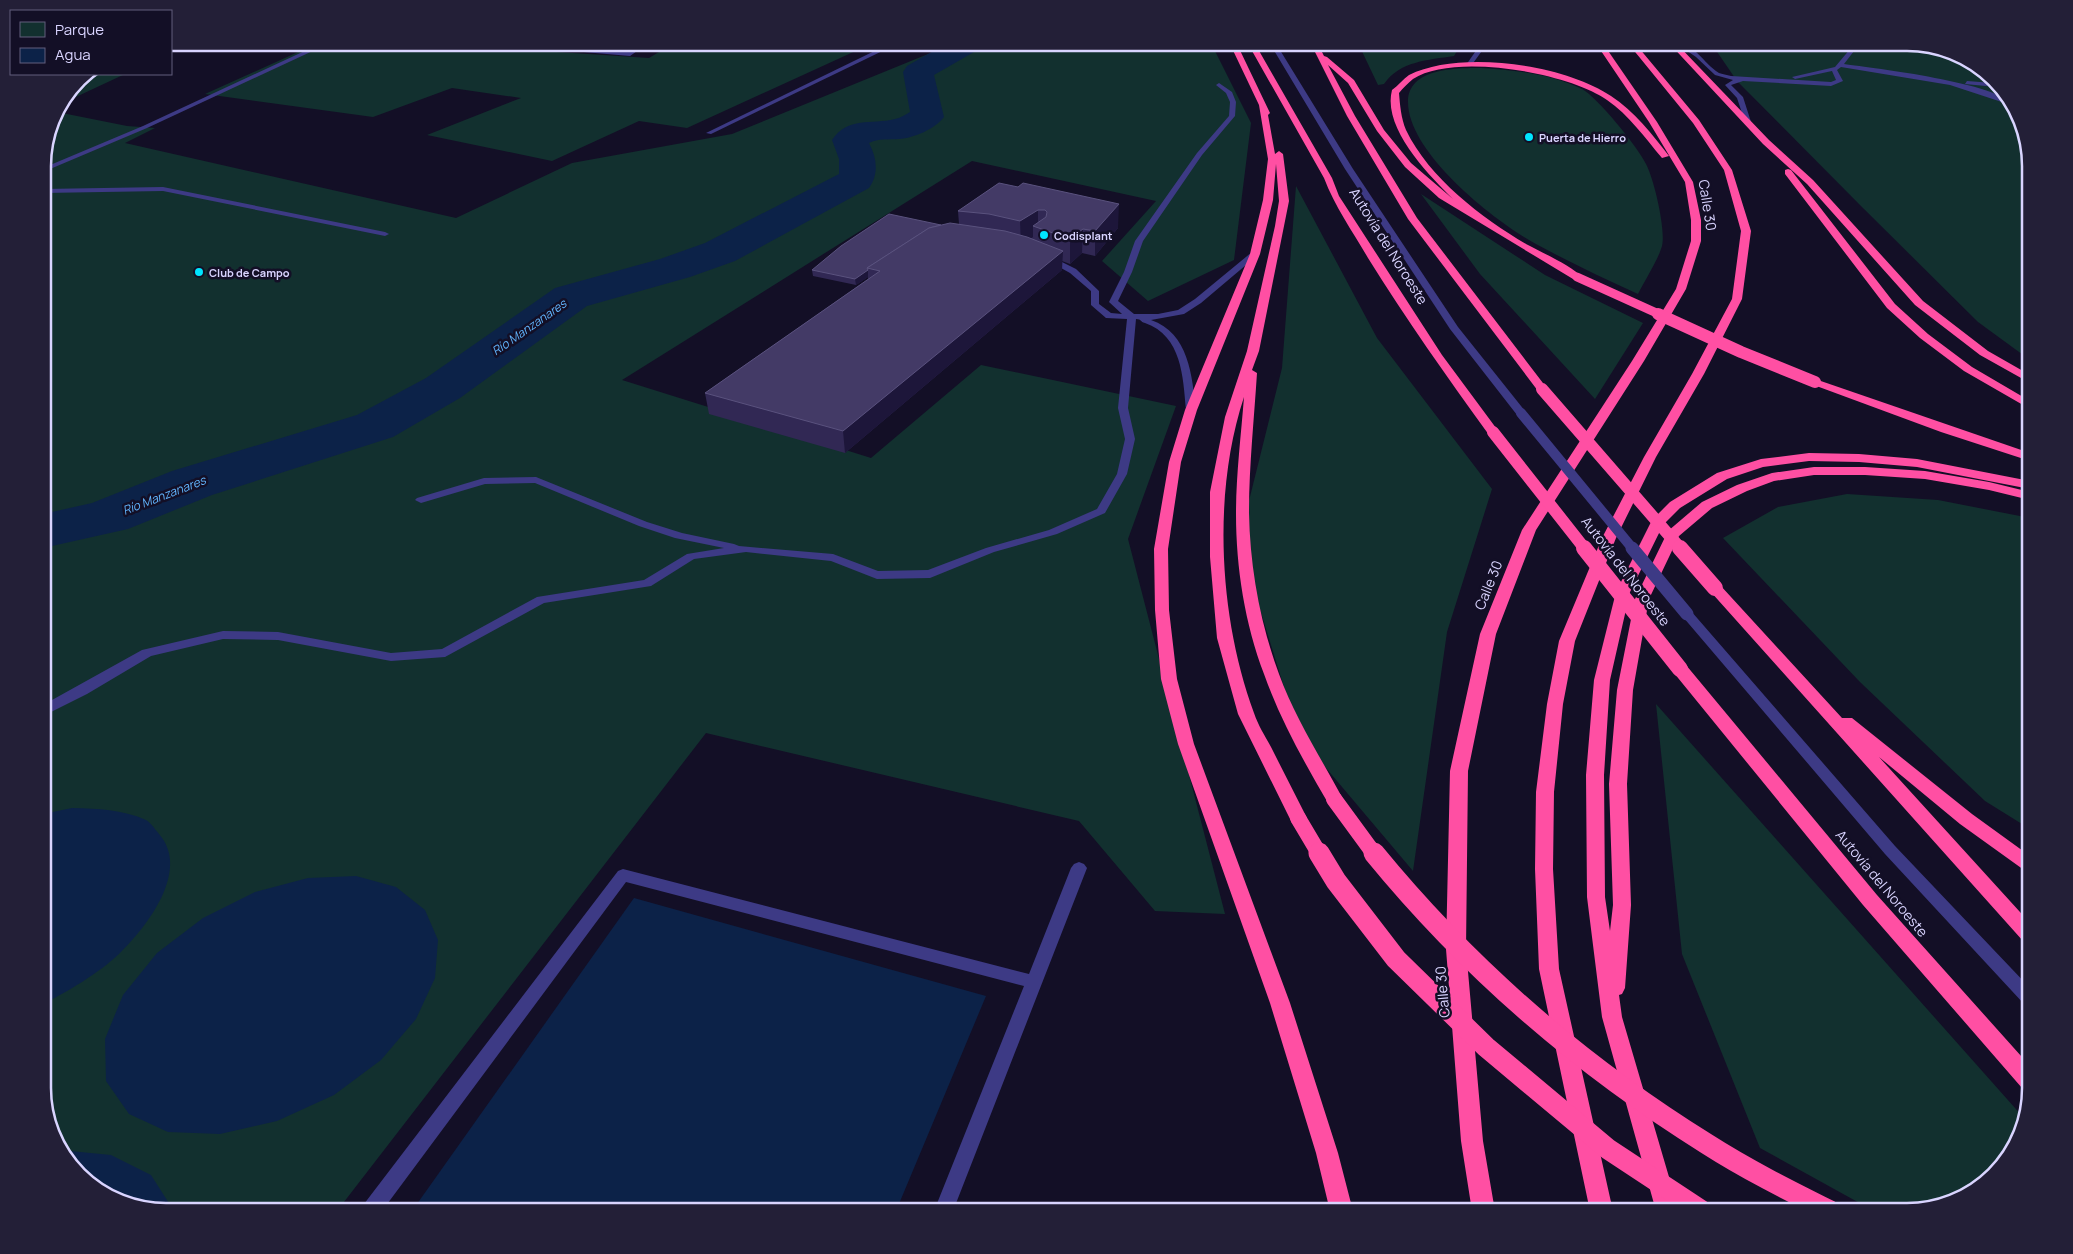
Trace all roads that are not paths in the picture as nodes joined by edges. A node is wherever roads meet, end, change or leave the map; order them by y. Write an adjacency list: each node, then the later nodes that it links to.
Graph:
1 (311, 51): 30 (lane)
2 (590, 51): 3 (lane)
3 (634, 51)
4 (880, 51): 28 (lane)
5 (1236, 51): 26 (highway)
6 (1255, 51): 55 (highway, Autovía del Noroeste, bridge)
7 (1277, 51): 53 (lane, bridge)
8 (1319, 51): 33 (highway); 47 (highway, bridge)
9 (1478, 51): 15 (lane)
10 (1604, 51): 31 (highway, Calle 30)
11 (1637, 51): 60 (highway, Calle 30)
12 (1679, 51): 27 (highway)
13 (1690, 51): 21 (lane)
14 (1852, 51): 16 (lane)
15 (1469, 65): 31 (highway); 33 (highway)
16 (1840, 65): 17 (lane); 20 (lane)
17 (1834, 70): 18 (lane); 19 (lane)
18 (1816, 74): 19 (lane); 22 (lane)
19 (1839, 79): 22 (lane)
20 (1932, 79): 23 (lane); 25 (lane)
21 (1747, 80): 22 (lane); 27 (lane)
22 (1772, 81)
23 (1987, 84)
24 (1219, 85): 37 (lane)
25 (1997, 97)
26 (1262, 106): 35 (highway); 38 (highway)
27 (1749, 125): 29 (highway)
28 (709, 133)
29 (1766, 142): 39 (highway); 40 (highway)
30 (51, 167)
31 (1689, 182): 59 (highway, Calle 30)
32 (51, 190): 34 (lane)
33 (1480, 220): 42 (highway, bridge)
34 (384, 234)
35 (1255, 254): 37 (lane); 41 (highway)
36 (1036, 255): 37 (lane)
37 (1132, 317): 41 (lane); 46 (lane)
38 (1253, 352): 62 (highway, bridge); 63 (highway, bridge)
39 (2022, 375)
40 (2022, 401)
41 (1191, 410): 58 (highway)
42 (2022, 454)
43 (2022, 483): 54 (highway)
44 (2022, 494): 54 (highway)
45 (421, 500): 46 (lane)
46 (746, 549): 48 (lane)
47 (1810, 693): 49 (highway); 51 (highway)
48 (51, 707)
49 (2022, 859)
50 (1079, 868): 52 (lane)
51 (2022, 926)
52 (1035, 982): 56 (lane); 57 (lane)
53 (2022, 990)
54 (1612, 1017): 61 (highway)
55 (2022, 1072)
56 (377, 1203)
57 (948, 1203)
58 (1340, 1203)
59 (1482, 1203)
60 (1599, 1203)
61 (1664, 1203)
62 (1689, 1203)
63 (1813, 1203)

